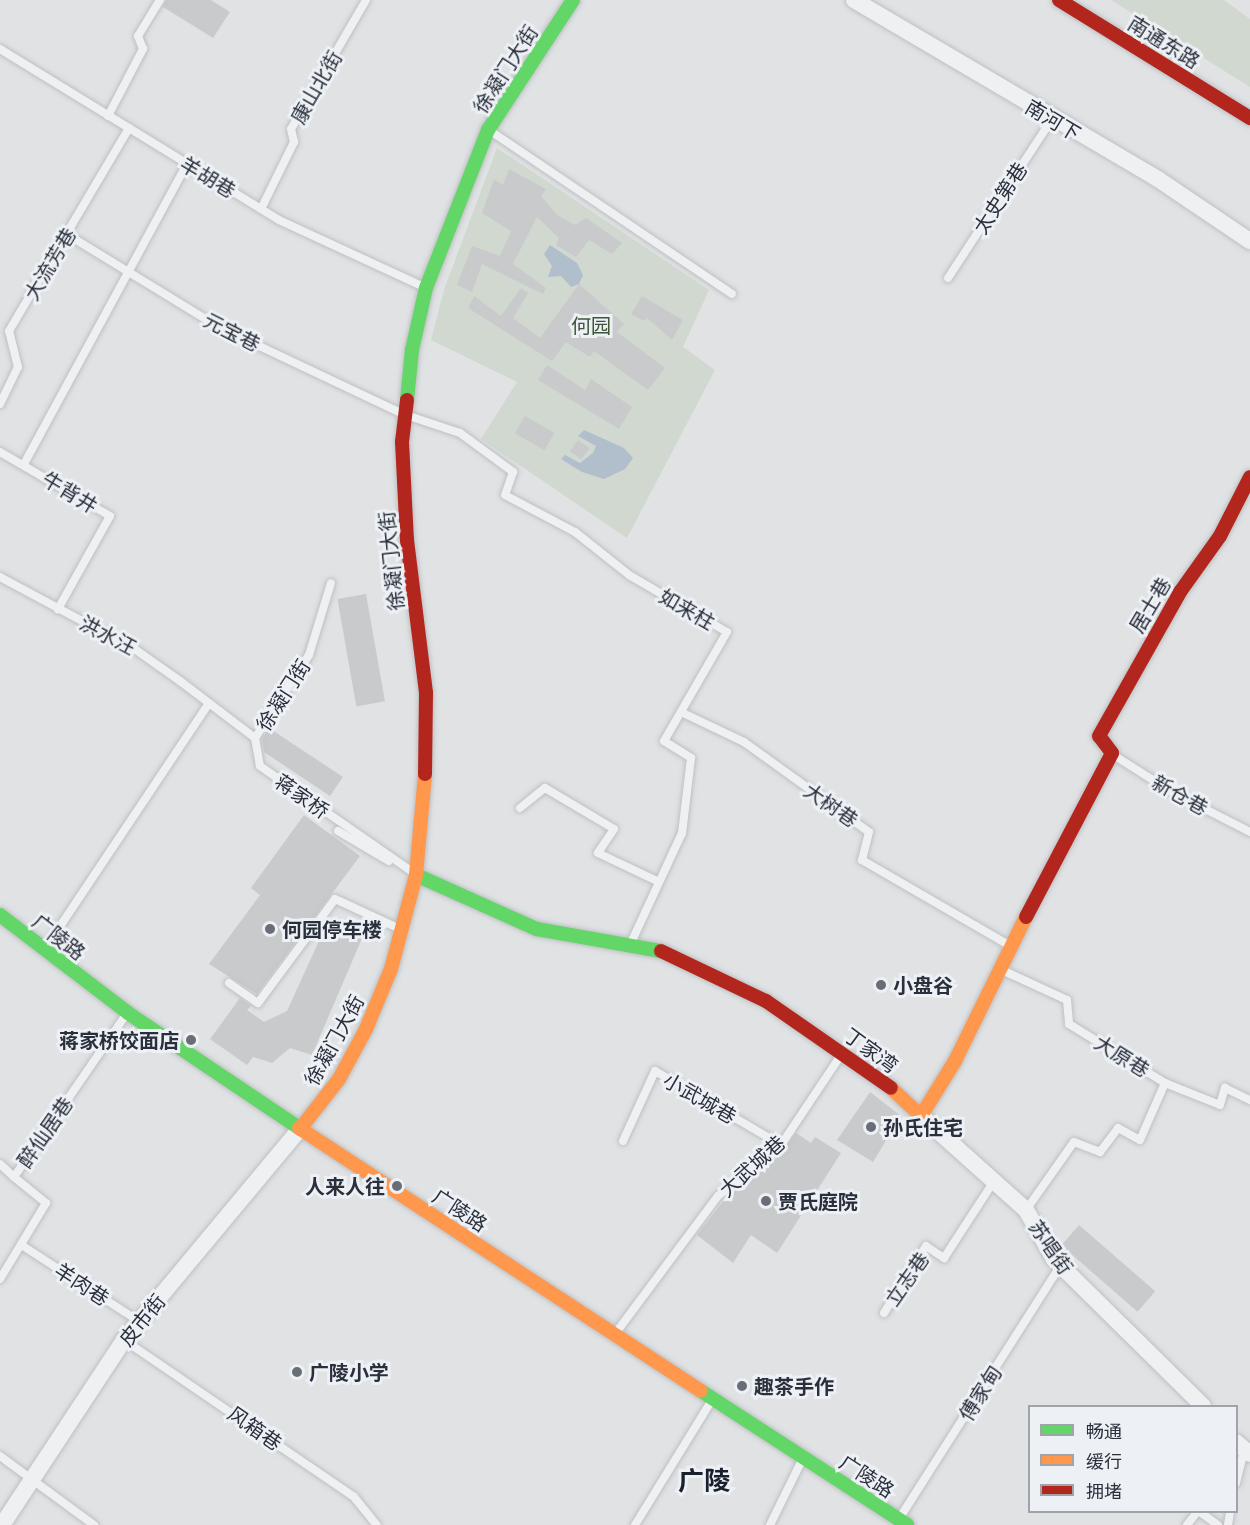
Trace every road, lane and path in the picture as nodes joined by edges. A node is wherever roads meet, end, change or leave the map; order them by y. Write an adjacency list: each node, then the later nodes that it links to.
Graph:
1 (160, 0): 9 (lane)
2 (366, 0): 15 (lane, 康山北街)
3 (573, 0): 13 (street, 徐凝门大街)
4 (855, 0): 11 (street, 南河下)
5 (1059, 0): 10 (street, 南通东路)
6 (1087, 0): 8 (street, 南通东路)
7 (0, 49): 9 (lane, 羊胡巷)
8 (1240, 94)
9 (108, 116): 12 (lane, 羊胡巷)
10 (1250, 118)
11 (1052, 119): 17 (street, 南河下); 19 (lane, 太史第巷)
12 (129, 128): 14 (lane, 羊胡巷); 16 (lane, 大流芳巷)
13 (488, 129): 20 (street, 徐凝门大街); 21 (lane)
14 (187, 164): 15 (lane, 羊胡巷); 18 (lane)
15 (261, 209): 20 (lane, 羊胡巷)
16 (68, 235): 18 (lane, 元宝巷); 22 (lane, 大流芳巷)
17 (1250, 241)
18 (128, 272): 23 (lane, 元宝巷); 25 (lane)
19 (948, 278)
20 (426, 288): 23 (street, 徐凝门大街)
21 (732, 294)
22 (0, 404)
23 (403, 414): 31 (lane, 如来柱); 37 (street, 徐凝门大街)
24 (0, 452): 25 (lane, 牛背井)
25 (24, 464): 29 (lane, 牛背井)
26 (1250, 477): 33 (street, 居士巷)
27 (0, 577): 29 (lane, 洪水汪)
28 (331, 583): 32 (lane, 徐凝门街)
29 (58, 609): 30 (lane, 洪水汪)
30 (208, 705): 32 (lane); 43 (lane)
31 (681, 712): 38 (lane, 如来柱); 42 (lane, 大树巷)
32 (255, 738): 37 (lane, 蒋家桥)
33 (1112, 753): 36 (lane, 新仓巷); 42 (street)
34 (520, 808): 38 (lane)
35 (338, 831): 37 (lane)
36 (1250, 832)
37 (416, 875): 40 (street, 徐凝门大街); 41 (street, 丁家湾)
38 (657, 881): 41 (lane, 如来柱)
39 (0, 915): 43 (street, 广陵路)
40 (402, 930): 45 (lane); 51 (street, 徐凝门大街)
41 (631, 945): 47 (street, 丁家湾)
42 (1013, 947): 44 (street)
43 (44, 951): 46 (street, 广陵路)
44 (1003, 970): 48 (lane, 大原巷); 50 (street)
45 (229, 983)
46 (128, 1013): 51 (street, 广陵路); 55 (lane, 醉仙居巷)
47 (842, 1053): 50 (street, 丁家湾); 53 (lane, 大武城巷)
48 (1165, 1083): 49 (lane, 大原巷); 57 (lane)
49 (1250, 1100)
50 (921, 1116): 56 (street, 苏唱街)
51 (300, 1129): 62 (street, 皮市街); 63 (street, 广陵路)
52 (623, 1141): 53 (lane, 小武城巷)
53 (781, 1145): 63 (lane, 大武城巷)
54 (0, 1164): 55 (lane)
55 (14, 1177): 58 (lane, 醉仙居巷)
56 (994, 1181): 57 (street, 苏唱街); 61 (lane, 立志巷)
57 (1026, 1210): 59 (street, 苏唱街)
58 (23, 1246): 60 (lane); 62 (lane, 羊肉巷)
59 (1061, 1265): 66 (street, 苏唱街); 74 (lane, 傅家甸)
60 (0, 1279)
61 (884, 1313)
62 (140, 1322): 64 (street, 皮市街)
63 (615, 1335): 65 (street, 广陵路)
64 (124, 1340): 71 (street, 皮市街); 77 (lane, 风箱巷)
65 (713, 1399): 69 (street, 广陵路); 78 (lane)
66 (1201, 1405)
67 (1243, 1448): 70 (lane)
68 (0, 1456): 71 (lane)
69 (803, 1458): 74 (street, 广陵路); 79 (lane)
70 (1238, 1473)
71 (31, 1480): 75 (street, 皮市街); 76 (lane)
72 (1197, 1513): 80 (lane)
73 (1200, 1513): 81 (lane)
74 (903, 1522)
75 (2, 1525)
76 (94, 1525)
77 (377, 1525)
78 (635, 1525)
79 (770, 1525)
80 (1187, 1525)
81 (1218, 1525)

